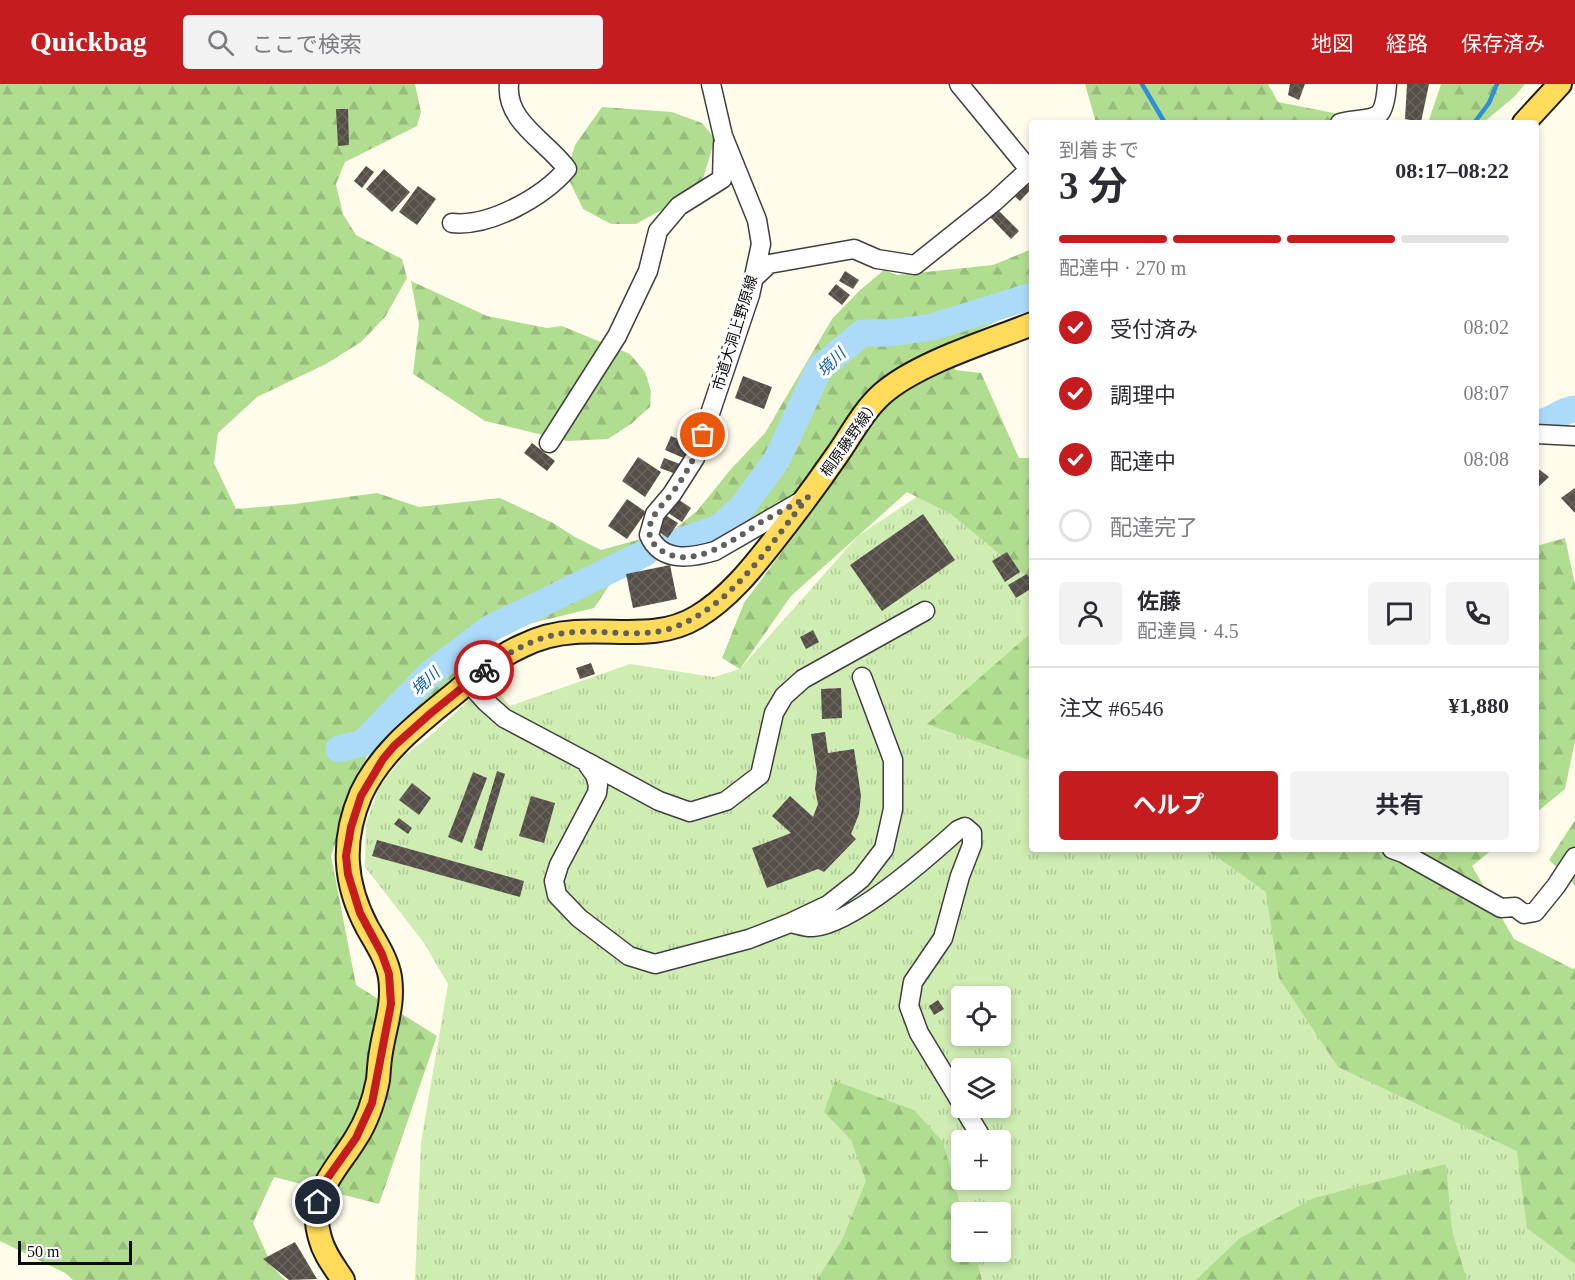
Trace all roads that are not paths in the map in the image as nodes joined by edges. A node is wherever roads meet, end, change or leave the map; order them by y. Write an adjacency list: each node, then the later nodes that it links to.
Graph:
1 (509, 84): 11 (street)
2 (711, 84): 8 (street, 市道大洞上野原線)
3 (958, 84): 9 (street)
4 (1388, 84): 6 (street)
5 (1560, 84): 7 (main road)
6 (1367, 120)
7 (1527, 120)
8 (723, 136): 12 (street, 市道大洞上野原線); 16 (street)
9 (1029, 170)
10 (1029, 174): 12 (street)
11 (452, 223)
12 (754, 278): 17 (street, 市道大洞上野原線)
13 (1029, 325): 17 (main road, 棡原藤野線）)
14 (1539, 434): 15 (street)
15 (1575, 436)
16 (549, 443)
17 (808, 497): 20 (main road, 棡原藤野線）)
18 (926, 611): 21 (street)
19 (862, 677): 24 (street)
20 (468, 682): 21 (street); 26 (main road, 棡原藤野線）)
21 (585, 761): 24 (street)
22 (1400, 852): 23 (street)
23 (1575, 857)
24 (790, 923): 25 (street)
25 (951, 1087)
26 (343, 1280)

